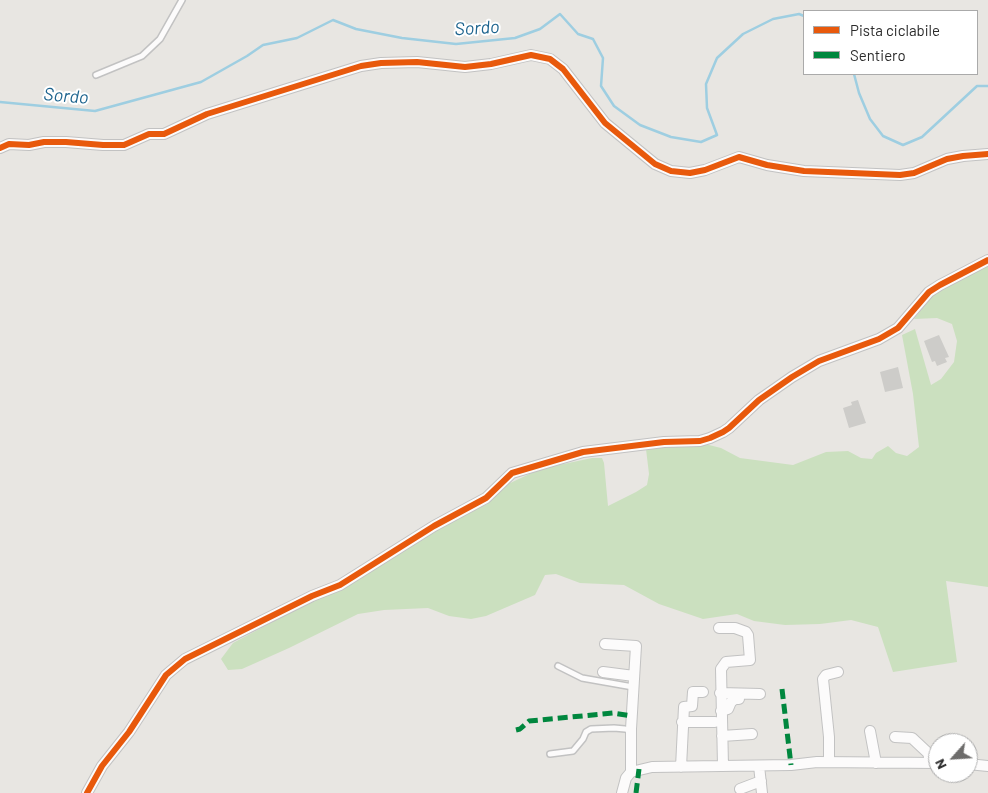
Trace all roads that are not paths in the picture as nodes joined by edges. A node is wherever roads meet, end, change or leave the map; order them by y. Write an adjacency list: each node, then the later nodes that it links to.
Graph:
1 (182, 0): 2 (lane)
2 (96, 75)
3 (0, 148): 4 (street)
4 (988, 154)
5 (988, 260): 36 (street)
6 (719, 628): 14 (street)
7 (606, 644): 11 (street)
8 (558, 666): 12 (lane)
9 (603, 672): 11 (street)
10 (838, 672): 27 (street)
11 (634, 676): 12 (street)
12 (634, 687): 21 (street)
13 (704, 692): 18 (street)
14 (720, 693): 15 (street); 17 (street)
15 (760, 694)
16 (739, 699): 17 (street)
17 (721, 710): 23 (street)
18 (682, 722): 19 (street); 32 (street)
19 (715, 722)
20 (870, 731): 28 (street)
21 (631, 732): 26 (lane); 33 (street)
22 (752, 734): 23 (street)
23 (722, 736): 30 (street)
24 (895, 737): 25 (street)
25 (928, 753)
26 (550, 754)
27 (830, 762): 28 (street); 31 (street)
28 (876, 763): 29 (street)
29 (928, 763)
30 (724, 766): 31 (street); 32 (street)
31 (759, 766): 34 (street)
32 (681, 767): 33 (street)
33 (630, 772): 37 (street)
34 (761, 781): 35 (street); 38 (street)
35 (740, 789)
36 (87, 793)
37 (622, 793)
38 (762, 793)

